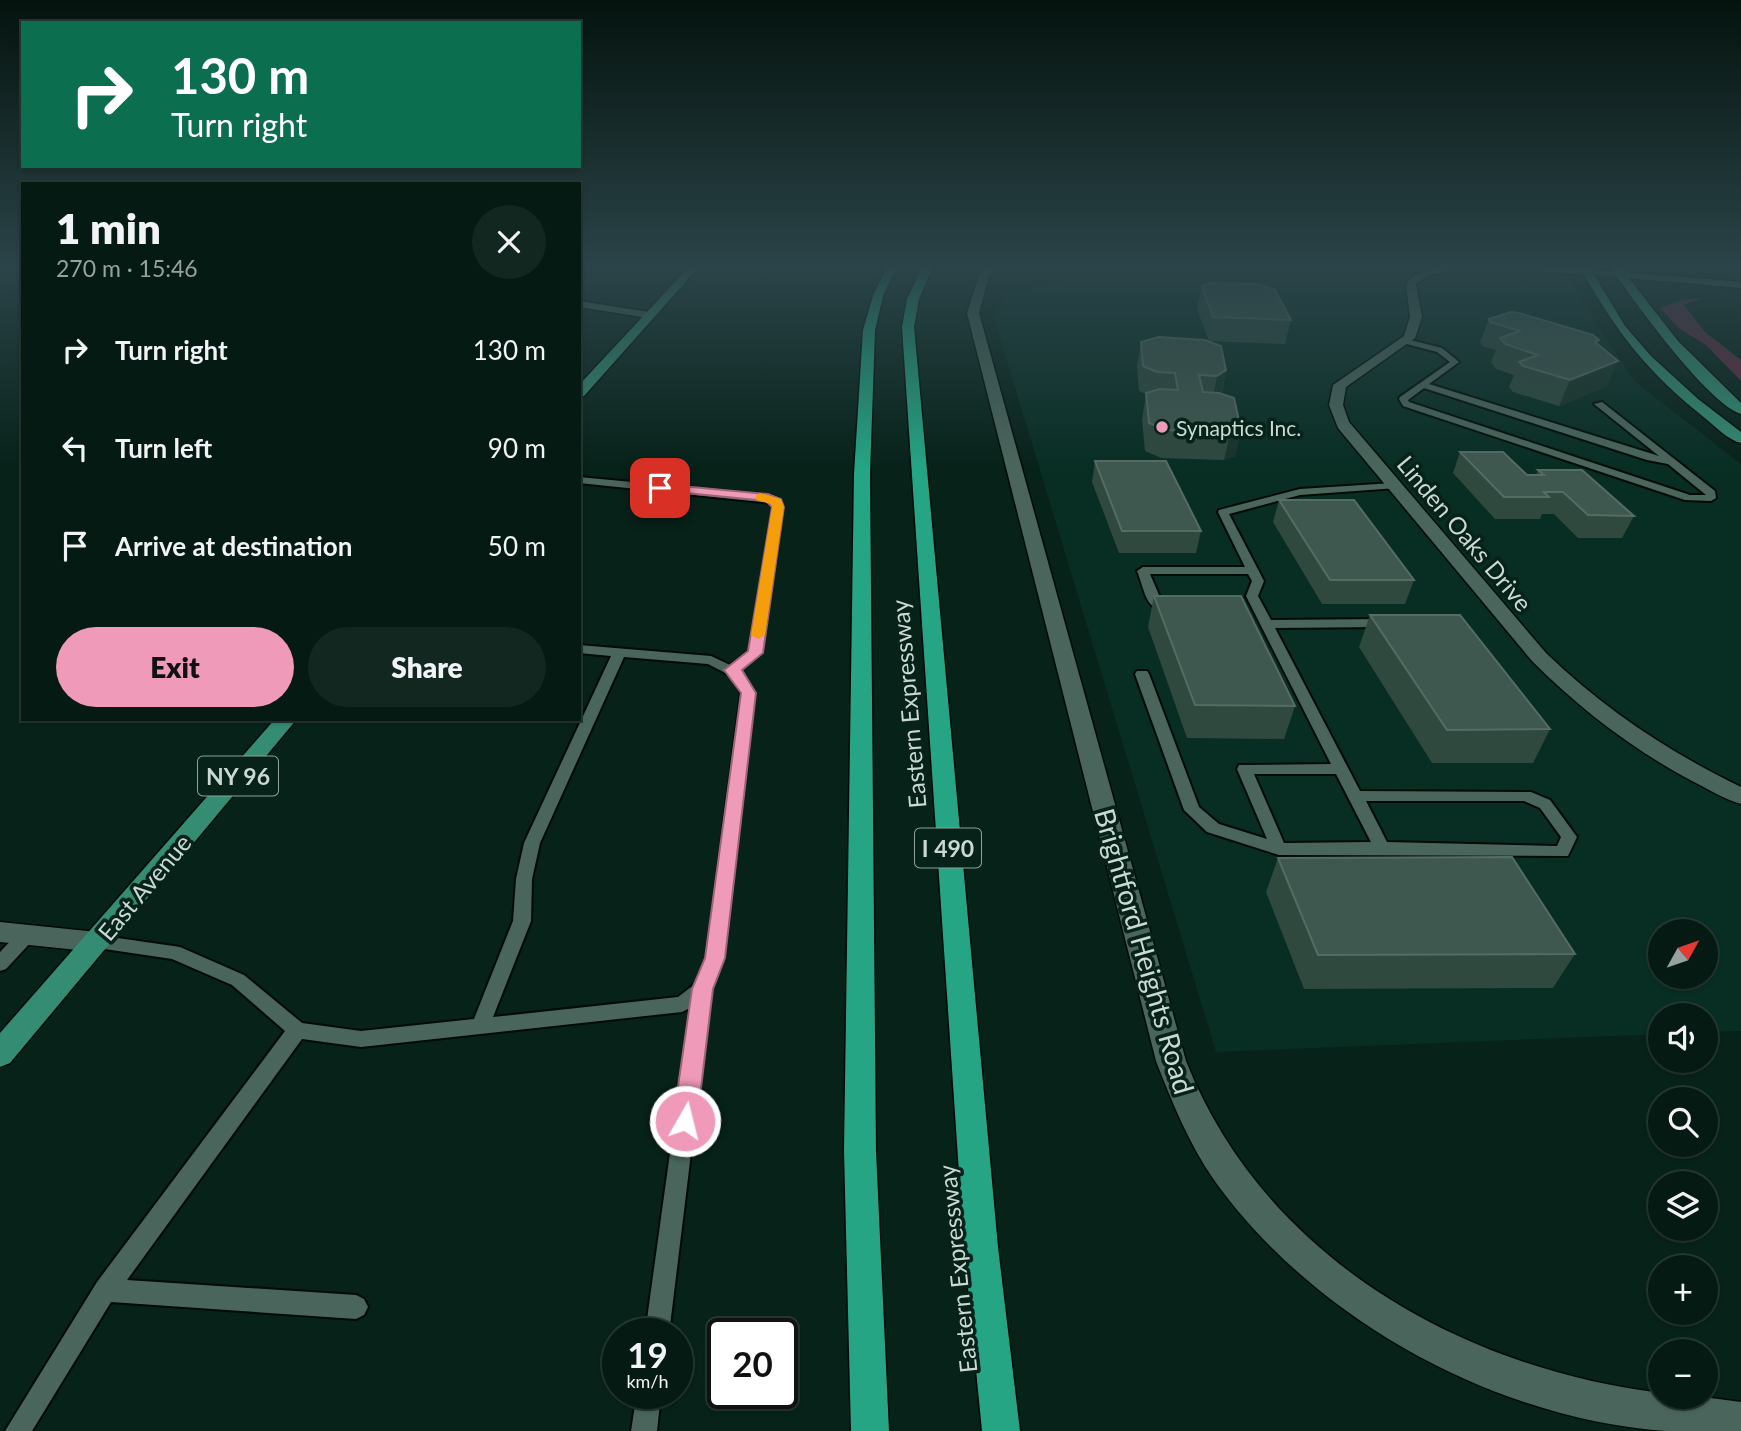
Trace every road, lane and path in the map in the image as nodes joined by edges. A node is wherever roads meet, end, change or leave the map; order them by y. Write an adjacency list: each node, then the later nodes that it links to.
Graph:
1 (631, 335): 10 (main road)
2 (869, 335): 46 (highway, Eastern Expressway)
3 (909, 335): 47 (highway, Eastern Expressway / I 490)
4 (979, 335): 43 (street, Brightford Heights Road)
5 (1409, 335): 8 (street)
6 (1627, 335): 13 (main road)
7 (1664, 335): 12 (main road)
8 (1406, 341): 9 (lane); 16 (street, Linden Oaks Drive)
9 (1423, 385): 14 (lane); 14 (lane)
10 (581, 391)
11 (1599, 404): 14 (lane)
12 (1741, 410)
13 (1741, 439)
14 (1672, 462)
15 (581, 480): 23 (lane)
16 (1393, 486): 17 (lane); 28 (street, Linden Oaks Drive)
17 (1253, 570): 18 (lane); 20 (lane)
18 (1182, 606)
19 (1399, 623): 20 (lane)
20 (1267, 624): 26 (lane)
21 (581, 649): 22 (lane)
22 (619, 653): 23 (lane); 36 (lane)
23 (732, 670): 35 (lane)
24 (1142, 674): 29 (lane)
25 (285, 721): 33 (main road, East Avenue / NY 96)
26 (1341, 769): 27 (lane); 29 (lane)
27 (1355, 796): 30 (lane); 30 (lane)
28 (1741, 796)
29 (1279, 849): 30 (lane)
30 (1382, 849)
31 (0, 932): 32 (street)
32 (27, 935): 33 (street); 34 (lane)
33 (97, 942): 37 (lane); 38 (main road, East Avenue / NY 96)
34 (0, 964)
35 (702, 989): 36 (lane); 41 (lane)
36 (480, 1026): 37 (lane)
37 (297, 1030): 39 (lane)
38 (0, 1054)
39 (105, 1290): 40 (lane); 44 (lane)
40 (356, 1307)
41 (659, 1318)
42 (647, 1409): 45 (lane)
43 (1741, 1421)
44 (19, 1431)
45 (644, 1431)
46 (870, 1431)
47 (1001, 1431)

